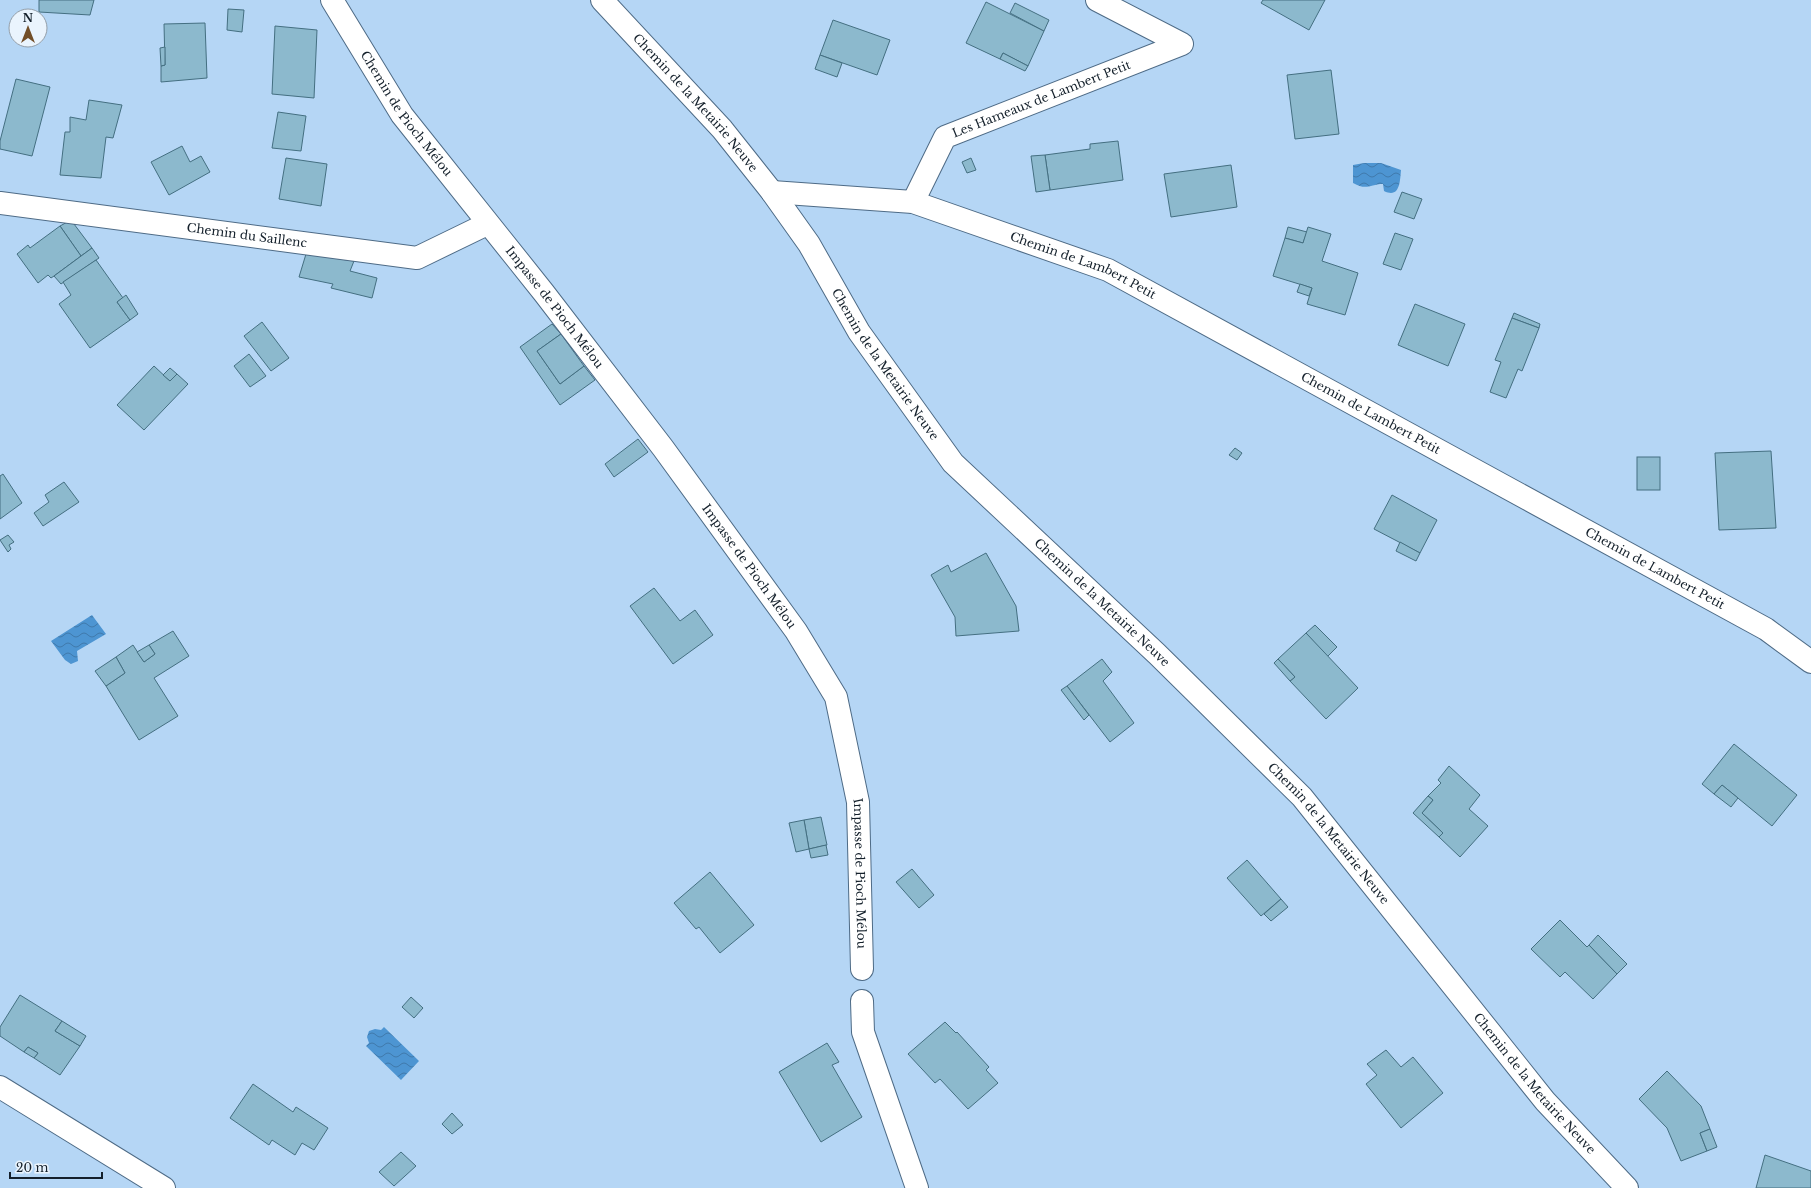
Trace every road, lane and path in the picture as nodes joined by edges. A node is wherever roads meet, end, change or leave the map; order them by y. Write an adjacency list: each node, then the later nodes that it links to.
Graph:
1 (332, 0): 7 (street, Chemin de Pioch Mélou)
2 (602, 0): 4 (street, Chemin de la Metairie Neuve)
3 (1097, 0): 5 (street, Les Hameaux de Lambert Petit)
4 (772, 192): 5 (street); 14 (street, Chemin de la Metairie Neuve)
5 (913, 202): 8 (street, Chemin de Lambert Petit)
6 (0, 203): 7 (street, Chemin du Saillenc)
7 (487, 224): 9 (street, Impasse de Pioch Mélou)
8 (1811, 662)
9 (862, 969)
10 (862, 1001): 13 (street)
11 (0, 1087): 12 (street)
12 (164, 1188)
13 (918, 1188)
14 (1627, 1188)

